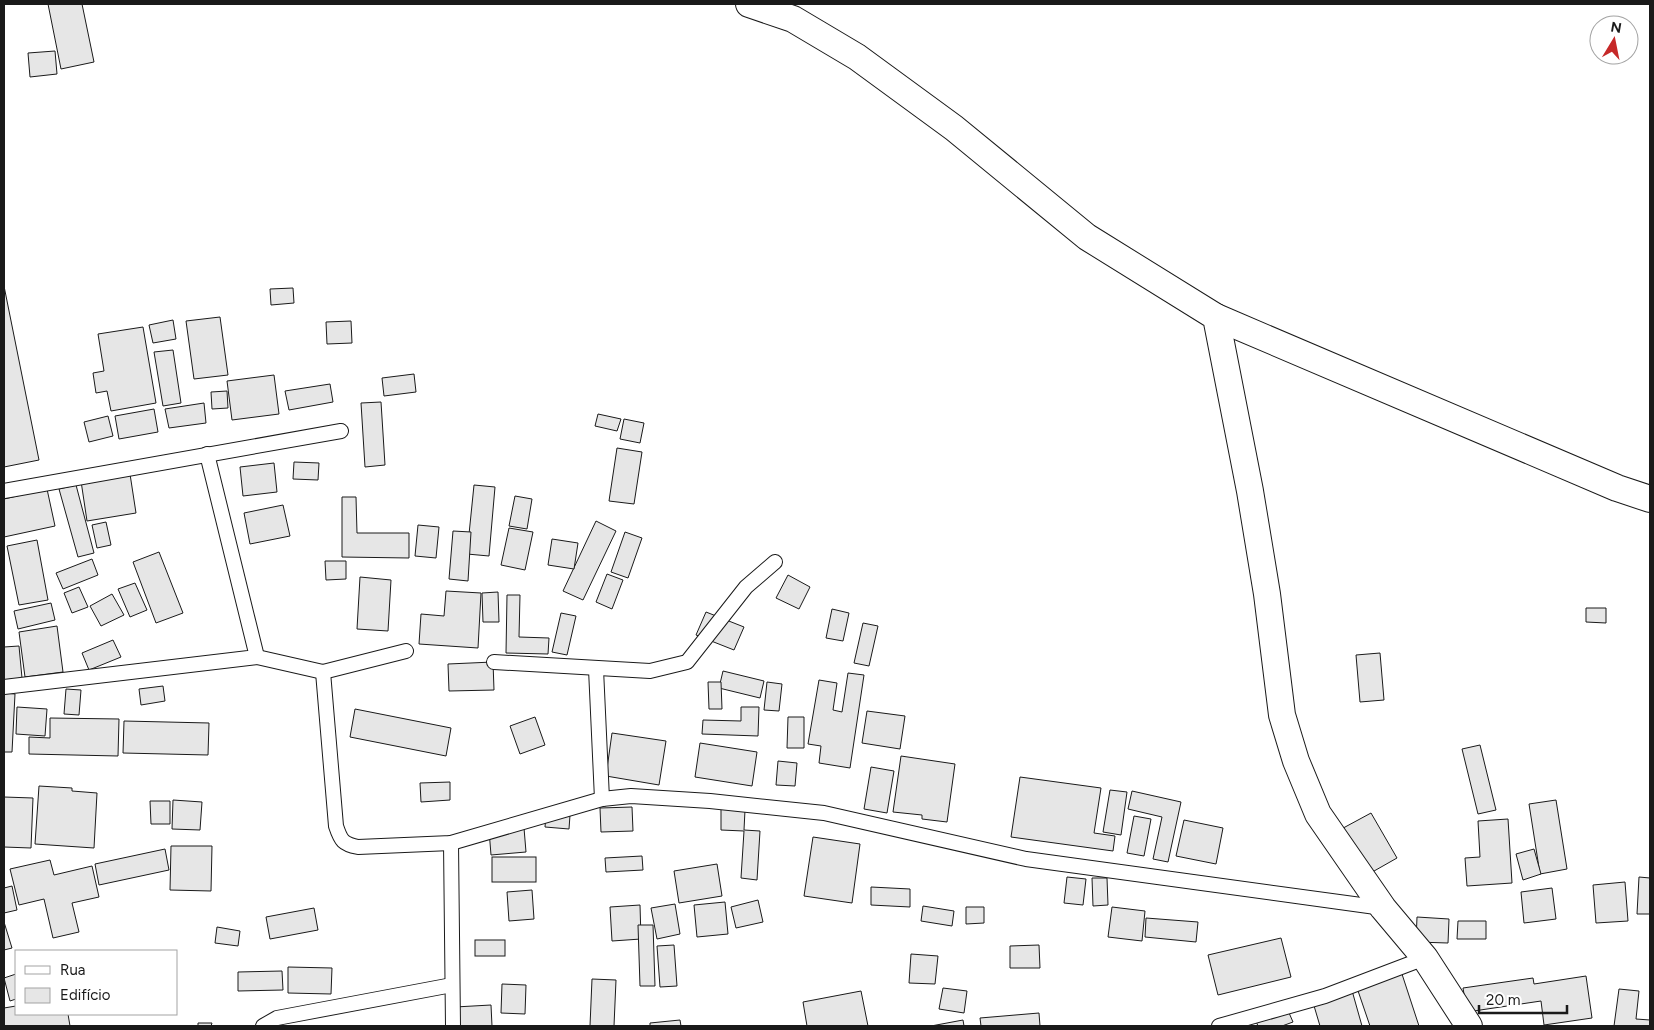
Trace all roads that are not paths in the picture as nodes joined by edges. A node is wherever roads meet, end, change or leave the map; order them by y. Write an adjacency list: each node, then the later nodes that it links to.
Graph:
1 (749, 4): 2 (street)
2 (1216, 317): 6 (street); 16 (street)
3 (341, 431): 4 (lane)
4 (207, 454): 5 (lane); 9 (lane)
5 (4, 490)
6 (1650, 499)
7 (775, 562): 11 (lane)
8 (406, 651): 12 (lane)
9 (256, 657): 12 (lane); 13 (lane)
10 (494, 662): 11 (lane)
11 (596, 668): 14 (lane)
12 (324, 672): 15 (lane)
13 (4, 687)
14 (602, 799): 15 (lane); 16 (lane)
15 (451, 843): 18 (lane)
16 (1383, 908): 17 (street)
17 (1425, 958): 21 (lane); 22 (street)
18 (452, 985): 19 (lane); 20 (lane)
19 (263, 1026)
20 (453, 1026)
21 (1219, 1026)
22 (1469, 1026)

